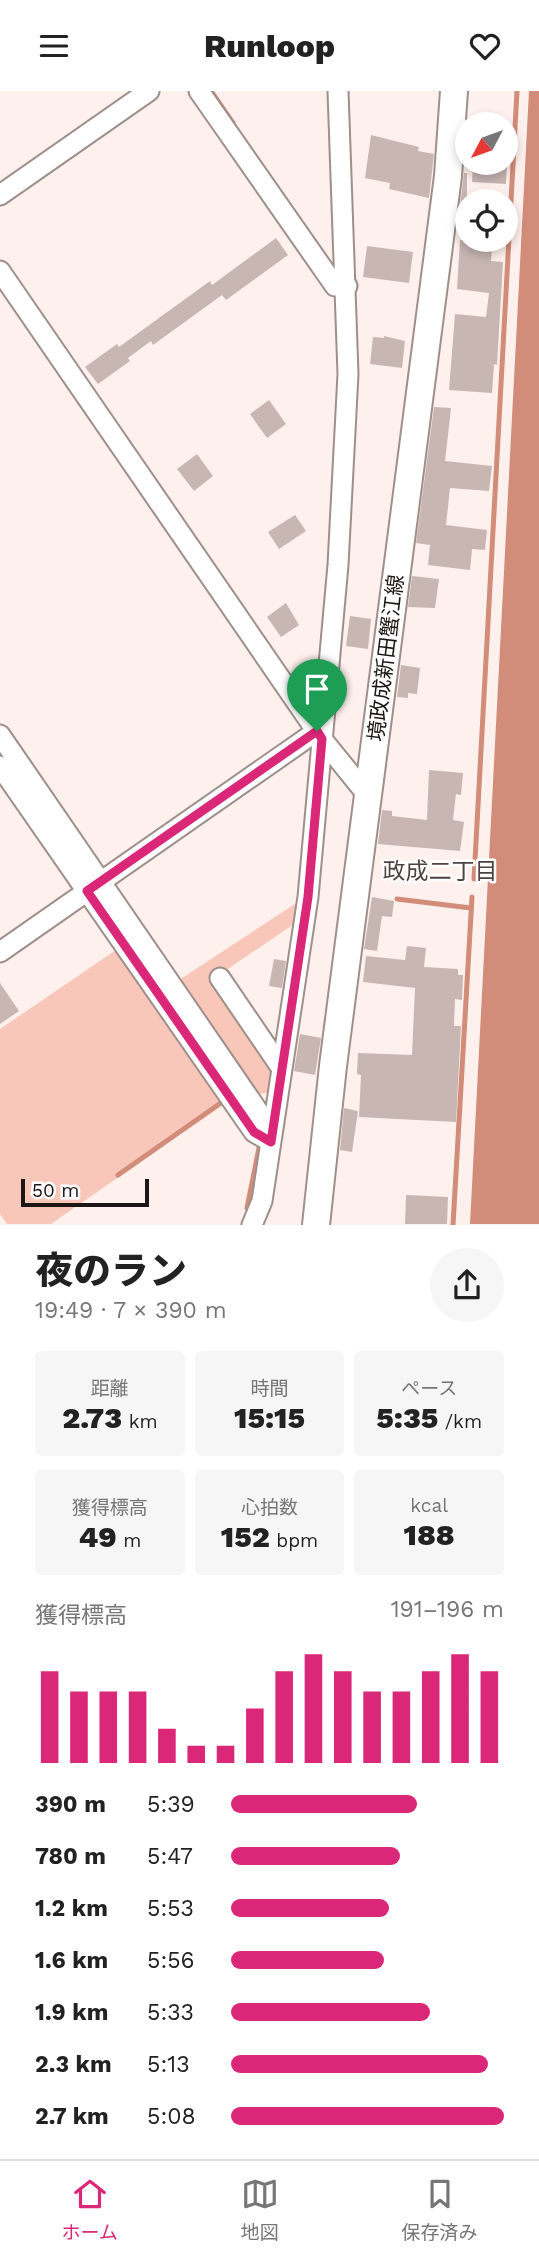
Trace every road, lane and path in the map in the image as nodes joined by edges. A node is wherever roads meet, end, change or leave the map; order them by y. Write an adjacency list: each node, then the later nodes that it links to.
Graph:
1 (149, 91): 5 (street)
2 (199, 91): 7 (street)
3 (338, 91): 7 (street)
4 (454, 91): 11 (main road, 境政成新田蟹江線)
5 (0, 195)
6 (0, 271): 9 (street)
7 (346, 286): 9 (street)
8 (0, 735): 12 (street)
9 (320, 735): 11 (street); 12 (street); 15 (street)
10 (0, 766): 12 (street)
11 (369, 797): 18 (main road, 境政成新田蟹江線)
12 (94, 887): 13 (street); 16 (street)
13 (0, 952)
14 (220, 978): 15 (street)
15 (282, 1069): 16 (street)
16 (272, 1132): 17 (street)
17 (252, 1224)
18 (316, 1224)

